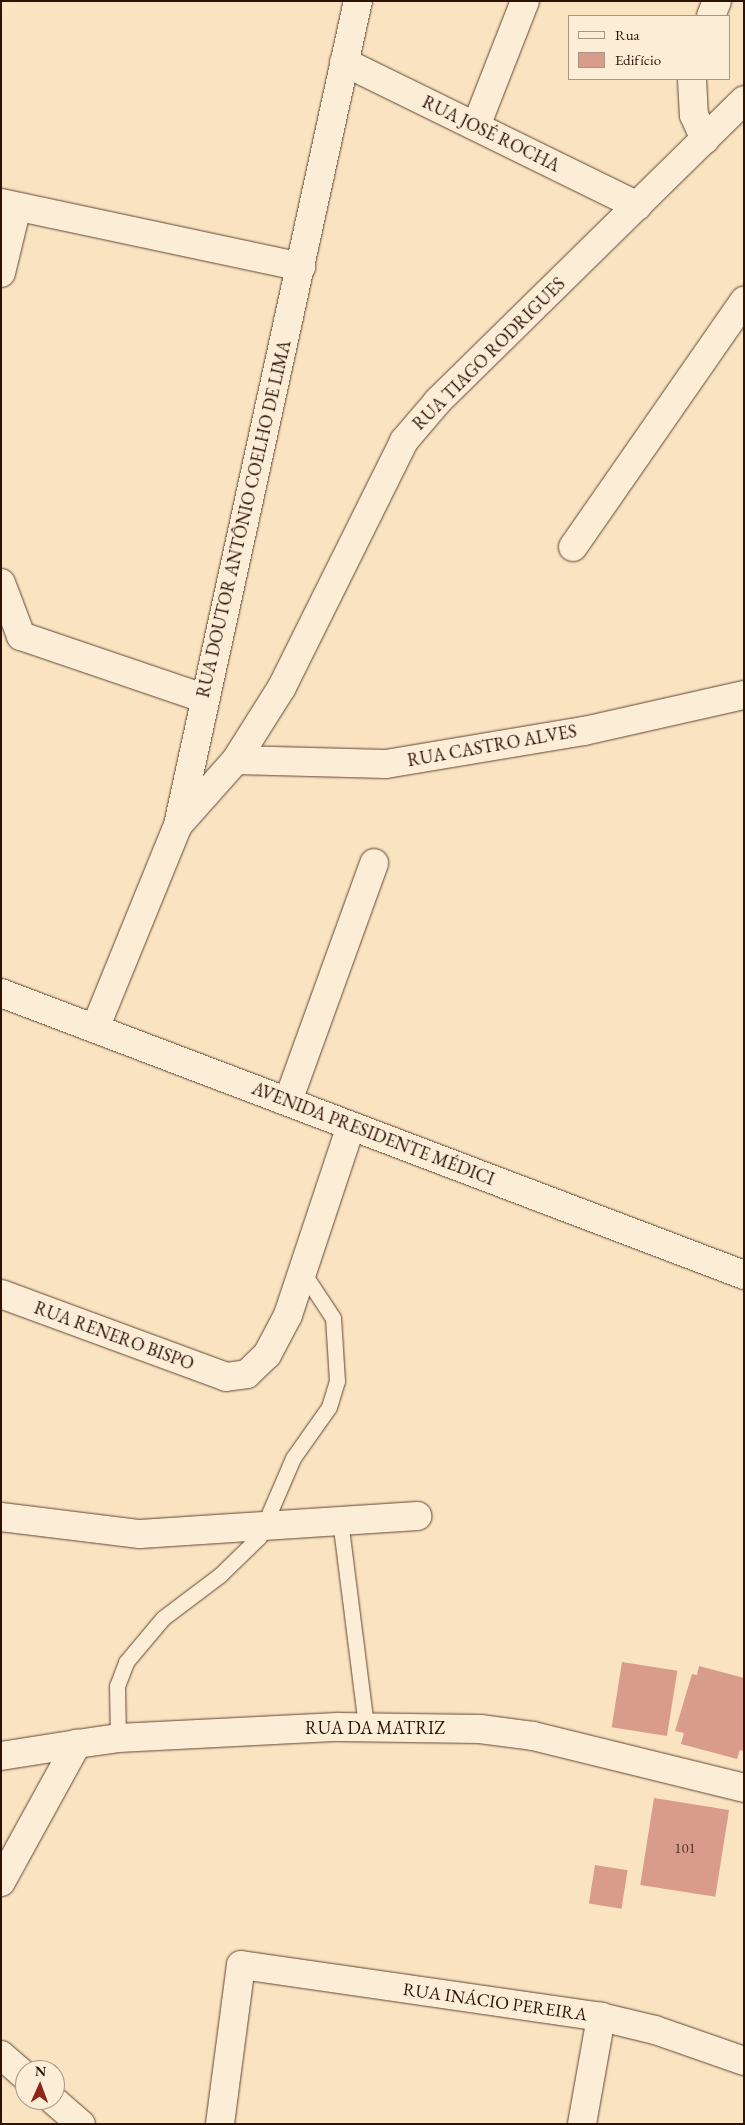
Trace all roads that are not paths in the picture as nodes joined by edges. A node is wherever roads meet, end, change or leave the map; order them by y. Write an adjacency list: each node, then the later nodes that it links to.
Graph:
1 (358, 1): 5 (street, RUA DOUTOR ANTÔNIO COELHO DE LIMA)
2 (525, 1): 8 (street)
3 (717, 1): 4 (street)
4 (711, 15)
5 (344, 62): 8 (street, RUA JOSÉ ROCHA); 12 (street, RUA DOUTOR ANTÔNIO COELHO DE LIMA)
6 (692, 80): 9 (street)
7 (744, 100): 9 (street, RUA TIAGO RODRIGUES)
8 (476, 126): 11 (street, RUA JOSÉ ROCHA)
9 (705, 140): 11 (street, RUA TIAGO RODRIGUES)
10 (9, 205): 12 (street); 13 (street)
11 (638, 206): 20 (street, RUA TIAGO RODRIGUES)
12 (301, 268): 19 (street, RUA DOUTOR ANTÔNIO COELHO DE LIMA)
13 (1, 273)
14 (744, 301): 15 (street)
15 (573, 547)
16 (1, 583): 17 (street)
17 (11, 640): 19 (street)
18 (744, 695): 20 (street, RUA CASTRO ALVES)
19 (203, 698): 21 (street, RUA DOUTOR ANTÔNIO COELHO DE LIMA)
20 (236, 760): 21 (street, RUA TIAGO RODRIGUES)
21 (178, 826): 24 (street, RUA DOUTOR ANTÔNIO COELHO DE LIMA)
22 (374, 863): 25 (street)
23 (1, 993): 24 (street, AVENIDA PRESIDENTE MÉDICI)
24 (96, 1026): 25 (street, AVENIDA PRESIDENTE MÉDICI)
25 (288, 1101): 26 (street, AVENIDA PRESIDENTE MÉDICI)
26 (351, 1126): 27 (street); 28 (street, AVENIDA PRESIDENTE MÉDICI)
27 (304, 1274): 29 (street, RUA RENERO BISPO); 33 (lane)
28 (744, 1276)
29 (1, 1294)
30 (417, 1516): 32 (street)
31 (1, 1517): 33 (street)
32 (340, 1520): 33 (street); 34 (lane)
33 (266, 1523): 35 (lane)
34 (366, 1726): 35 (street, RUA DA MATRIZ); 38 (street, RUA DA MATRIZ)
35 (118, 1738): 36 (street, RUA DA MATRIZ)
36 (77, 1744): 37 (street, RUA DA MATRIZ); 39 (street)
37 (1, 1756)
38 (744, 1788)
39 (1, 1882)
40 (601, 2017): 42 (street, RUA INÁCIO PEREIRA); 46 (street, RUA INÁCIO PEREIRA); 47 (street)
41 (1, 2055): 43 (street)
42 (744, 2061)
43 (15, 2067)
44 (65, 2110): 45 (street)
45 (81, 2124)
46 (220, 2124)
47 (582, 2124)

